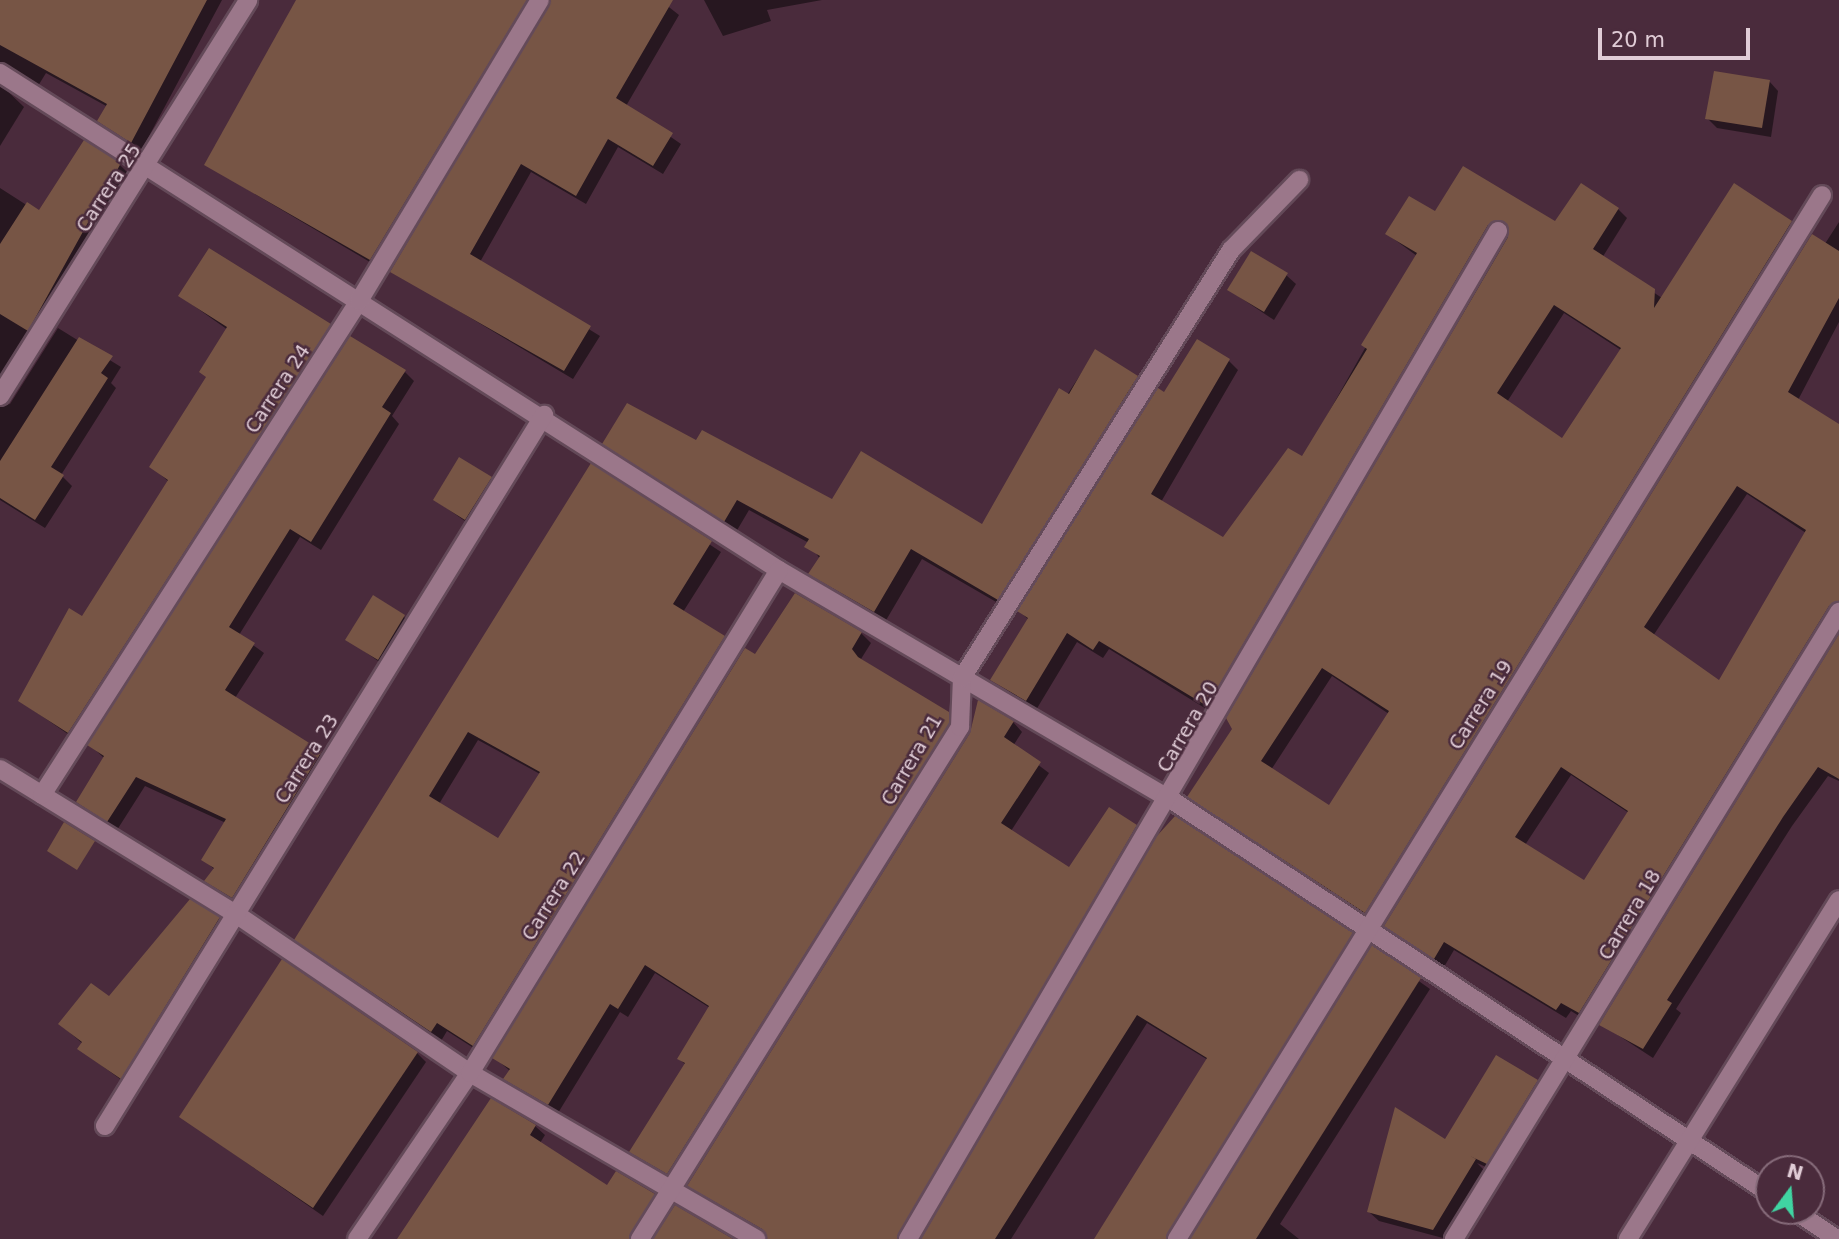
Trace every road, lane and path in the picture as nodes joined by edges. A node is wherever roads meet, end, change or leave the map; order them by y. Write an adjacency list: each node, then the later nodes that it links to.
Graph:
1 (248, 0): 4 (street, Carrera 25)
2 (540, 0): 8 (street, Carrera 24)
3 (0, 73): 4 (street)
4 (147, 170): 8 (street); 9 (street, Carrera 25)
5 (1298, 180): 13 (street, Carrera 21)
6 (1822, 195): 19 (street, Carrera 19)
7 (1498, 232): 16 (street, Carrera 20)
8 (359, 301): 10 (street); 15 (street, Carrera 24)
9 (0, 396)
10 (544, 415): 11 (street); 18 (street, Carrera 23)
11 (779, 570): 13 (street); 21 (street, Carrera 22)
12 (1839, 612): 20 (street, Carrera 18)
13 (962, 678): 16 (street); 25 (street, Carrera 21)
14 (0, 769): 15 (street)
15 (43, 795): 18 (street)
16 (1170, 799): 19 (street); 30 (street, Carrera 20)
17 (1839, 900): 23 (street)
18 (236, 914): 21 (street); 22 (street, Carrera 23)
19 (1366, 930): 20 (street); 31 (street, Carrera 19)
20 (1568, 1057): 23 (street); 32 (street, Carrera 18)
21 (470, 1073): 25 (street); 27 (street, Carrera 22)
22 (105, 1126)
23 (1687, 1138): 24 (street); 33 (street)
24 (1755, 1184)
25 (672, 1188): 28 (street, Carrera 21); 29 (street)
26 (1816, 1225): 34 (street)
27 (357, 1239)
28 (640, 1239)
29 (756, 1239)
30 (908, 1239)
31 (1177, 1239)
32 (1454, 1239)
33 (1629, 1239)
34 (1837, 1239)

